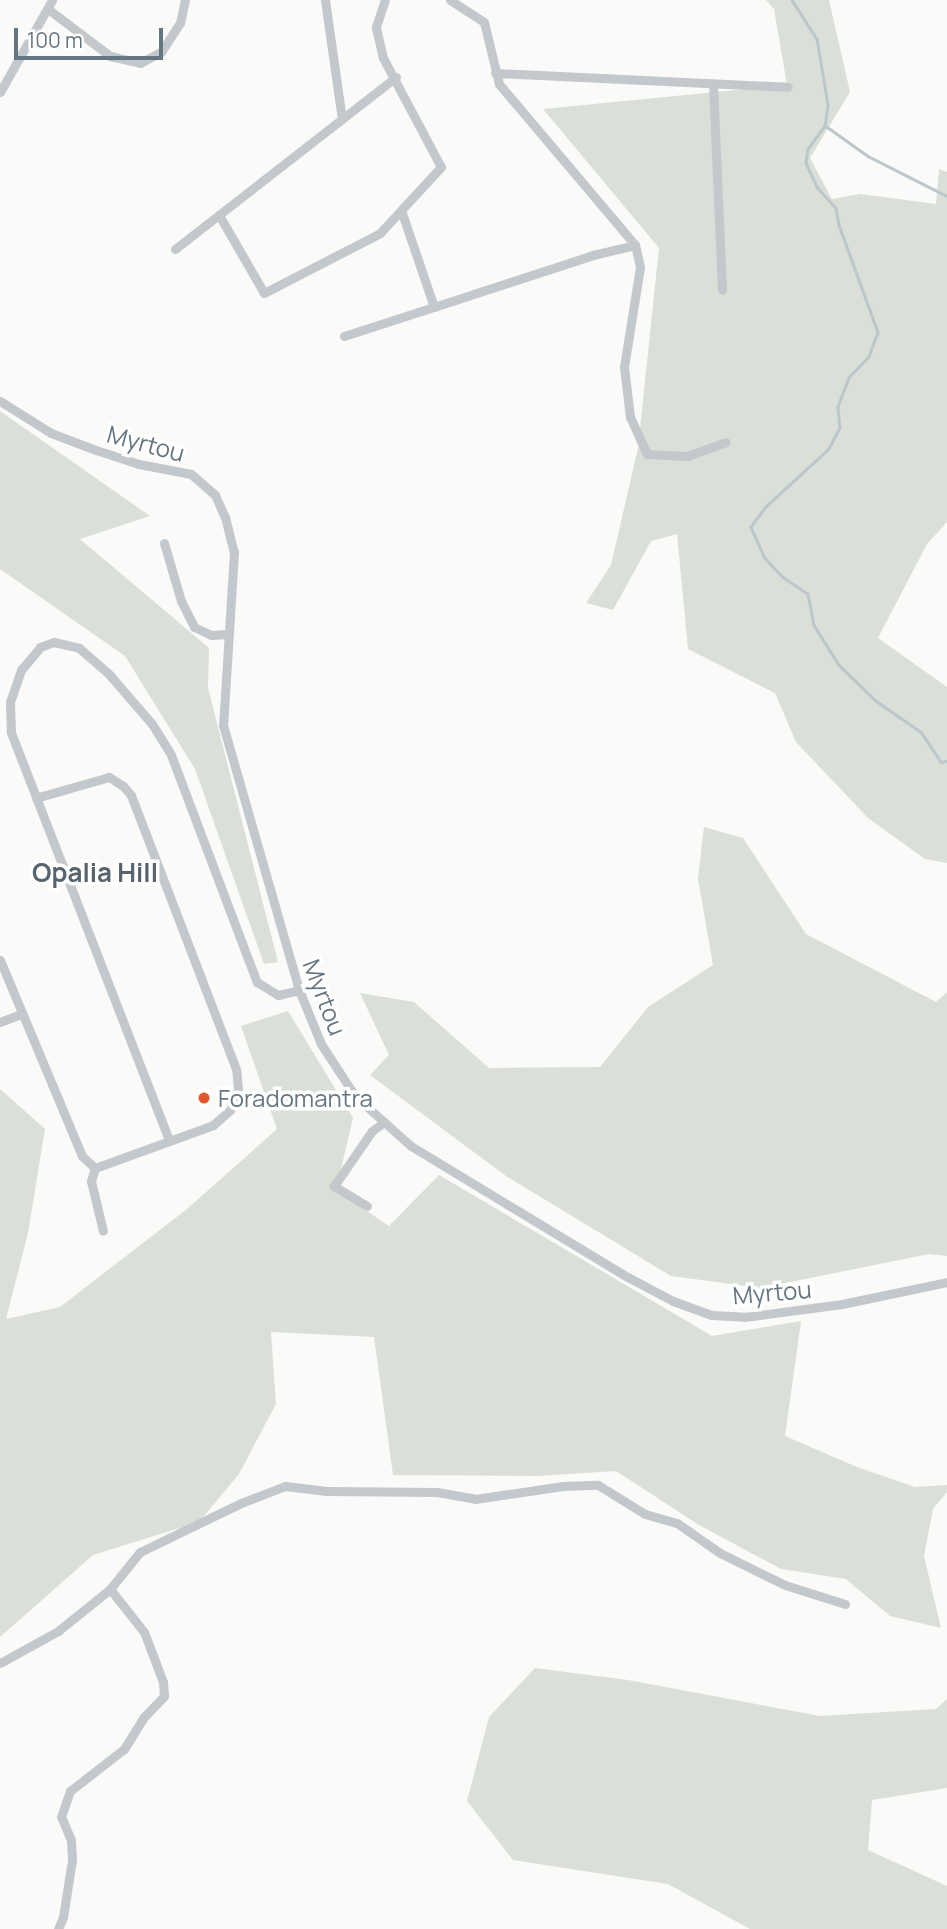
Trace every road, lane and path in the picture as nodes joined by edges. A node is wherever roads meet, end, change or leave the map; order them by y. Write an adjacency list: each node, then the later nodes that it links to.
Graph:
1 (185, 0): 5 (street)
2 (325, 0): 11 (street)
3 (384, 0): 7 (street)
4 (450, 0): 6 (street)
5 (50, 4): 10 (street)
6 (495, 74): 8 (street); 14 (street)
7 (396, 77): 11 (street); 12 (street)
8 (713, 84): 9 (street); 16 (street)
9 (788, 88)
10 (0, 92)
11 (342, 119): 13 (street)
12 (401, 210): 13 (street); 17 (street)
13 (219, 215): 15 (street)
14 (635, 244): 17 (street); 20 (street)
15 (175, 249)
16 (722, 290)
17 (434, 307): 18 (street)
18 (344, 336)
19 (0, 401): 22 (street, Myrtou)
20 (726, 442)
21 (164, 543): 22 (street)
22 (228, 634): 25 (street, Myrtou)
23 (36, 799): 25 (street); 29 (street); 29 (street)
24 (0, 960): 26 (street)
25 (299, 990): 28 (street, Myrtou)
26 (21, 1014): 27 (street); 30 (street)
27 (0, 1022)
28 (384, 1122): 31 (street); 33 (street, Myrtou)
29 (169, 1140): 30 (street)
30 (95, 1168): 32 (street)
31 (367, 1206)
32 (103, 1231)
33 (947, 1282)
34 (110, 1589): 35 (street); 36 (street); 37 (street)
35 (845, 1604)
36 (0, 1663)
37 (58, 1929)

